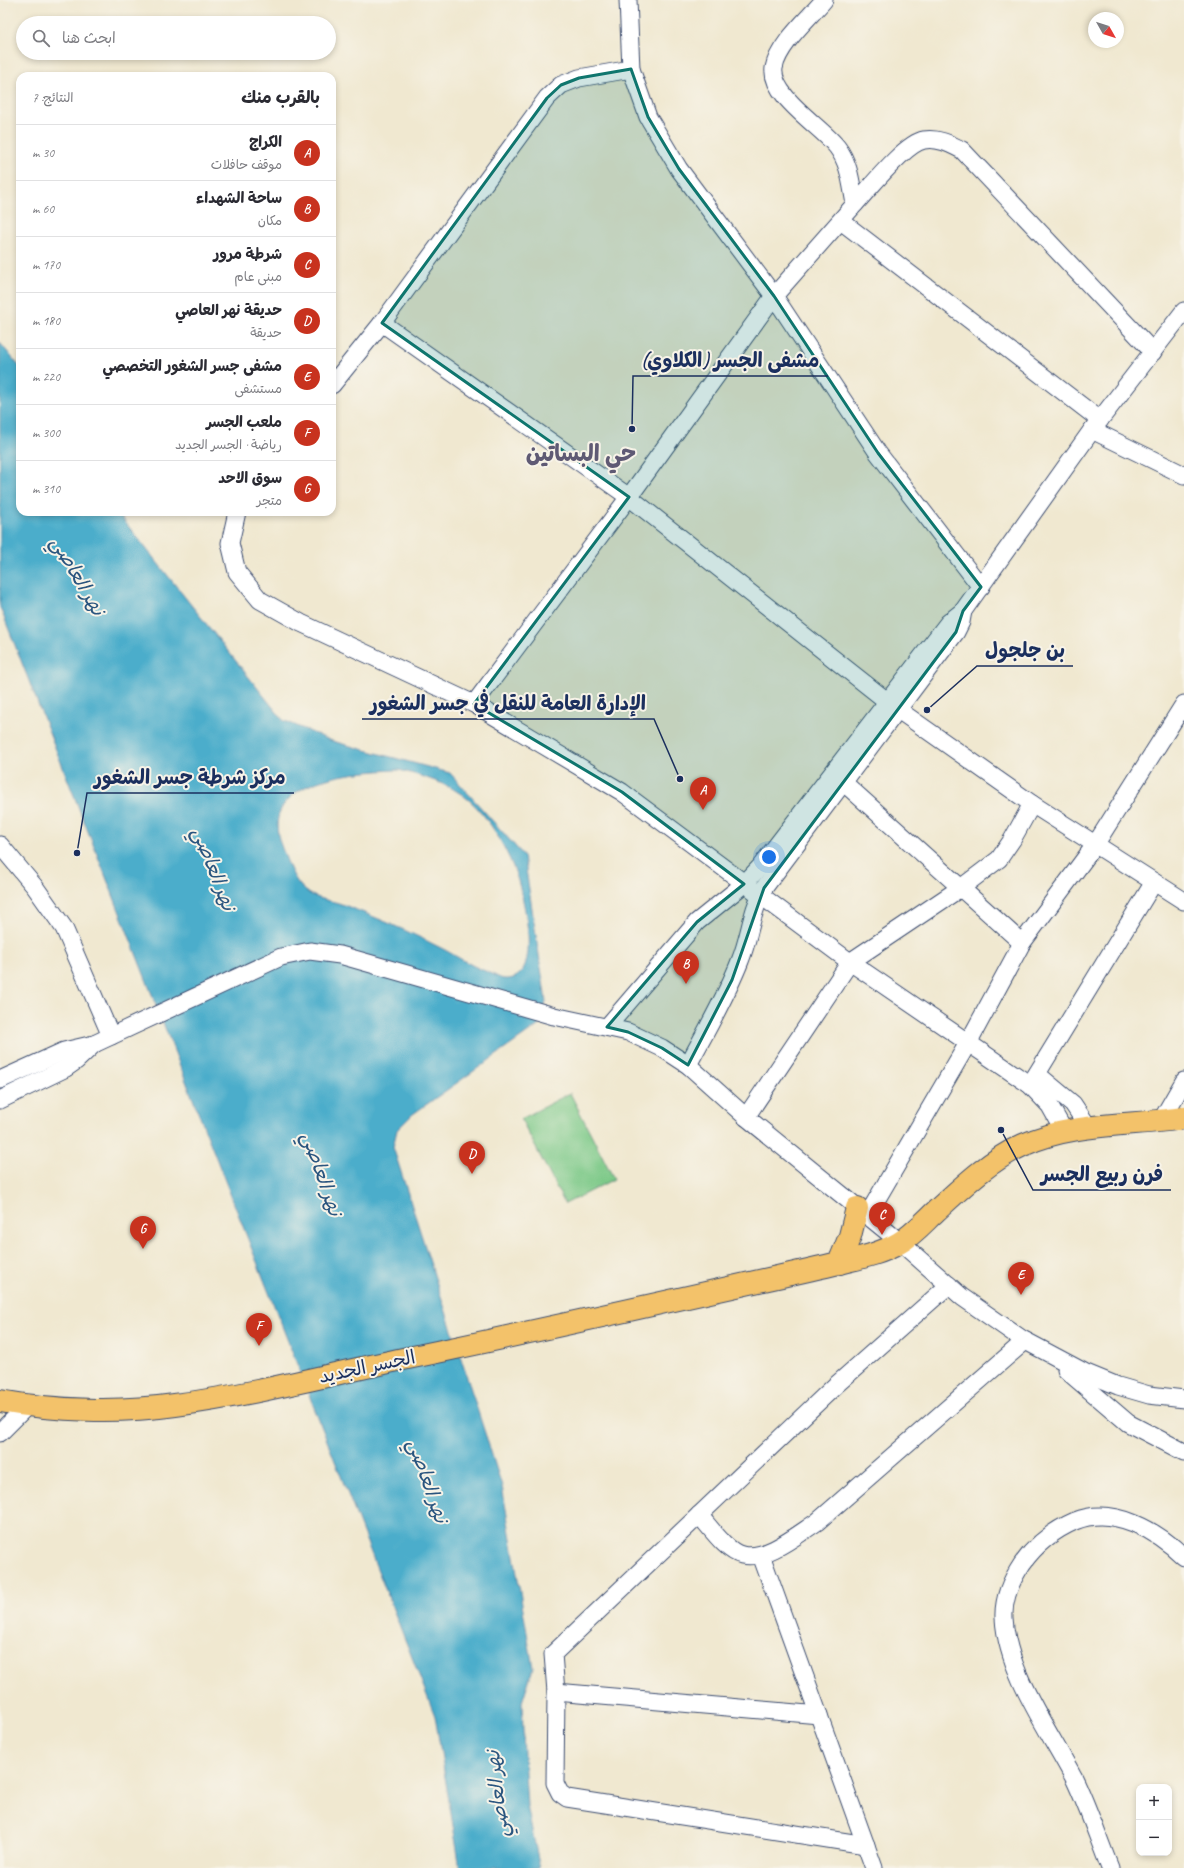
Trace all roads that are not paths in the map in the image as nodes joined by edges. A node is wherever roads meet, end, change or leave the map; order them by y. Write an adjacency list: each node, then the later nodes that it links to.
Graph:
1 (628, 0): 3 (street)
2 (824, 0): 4 (street)
3 (631, 69): 6 (street); 8 (street)
4 (855, 204): 5 (street); 9 (street)
5 (841, 221): 6 (street); 11 (street)
6 (774, 296): 13 (street); 15 (street)
7 (1184, 311): 9 (street)
8 (382, 323): 10 (street); 13 (street)
9 (1152, 352): 11 (street)
10 (336, 380)
11 (1096, 425): 12 (street); 15 (street)
12 (1184, 475)
13 (629, 497): 16 (street); 17 (street)
14 (236, 516): 16 (street)
15 (981, 587): 17 (street)
16 (474, 704): 24 (street)
17 (892, 705): 19 (street); 20 (street); 24 (street)
18 (1182, 710): 22 (street)
19 (843, 782): 25 (street); 26 (street)
20 (1032, 804): 22 (street); 25 (street)
21 (0, 845): 31 (street)
22 (1095, 845): 23 (street); 28 (street)
23 (1154, 882): 27 (street); 35 (street)
24 (744, 884): 26 (street); 30 (street)
25 (962, 888): 28 (street); 29 (street)
26 (760, 896): 29 (street); 34 (street)
27 (1184, 901)
28 (1022, 943): 33 (street)
29 (850, 962): 33 (street); 39 (street)
30 (607, 1027): 31 (street); 34 (street)
31 (111, 1036): 32 (street)
32 (94, 1044): 36 (street); 38 (street)
33 (968, 1044): 35 (street); 44 (street)
34 (688, 1066): 39 (street)
35 (1034, 1079): 42 (street); 43 (street)
36 (0, 1080)
37 (1184, 1081): 41 (street)
38 (0, 1100)
39 (746, 1118): 44 (street)
40 (1184, 1118): 41 (main road, الجسر الجديد)
41 (1161, 1121): 42 (main road, الجسر الجديد)
42 (1089, 1128): 43 (main road, الجسر الجديد)
43 (1064, 1131): 45 (main road, الجسر الجديد)
44 (862, 1212): 45 (street); 46 (main road)
45 (900, 1242): 46 (main road, الجسر الجديد); 47 (street)
46 (839, 1263): 52 (main road, الجسر الجديد)
47 (949, 1285): 48 (street); 55 (street)
48 (1025, 1341): 49 (street); 56 (street)
49 (1041, 1349): 50 (street); 54 (street)
50 (1184, 1399)
51 (0, 1402): 52 (main road, الجسر الجديد)
52 (27, 1406): 53 (street)
53 (0, 1432)
54 (1184, 1452)
55 (699, 1515): 56 (street); 58 (street)
56 (761, 1555): 59 (street)
57 (1184, 1557): 62 (street)
58 (556, 1692): 59 (street); 60 (street)
59 (819, 1715): 60 (street)
60 (866, 1845): 61 (street)
61 (874, 1868)
62 (1110, 1868)

